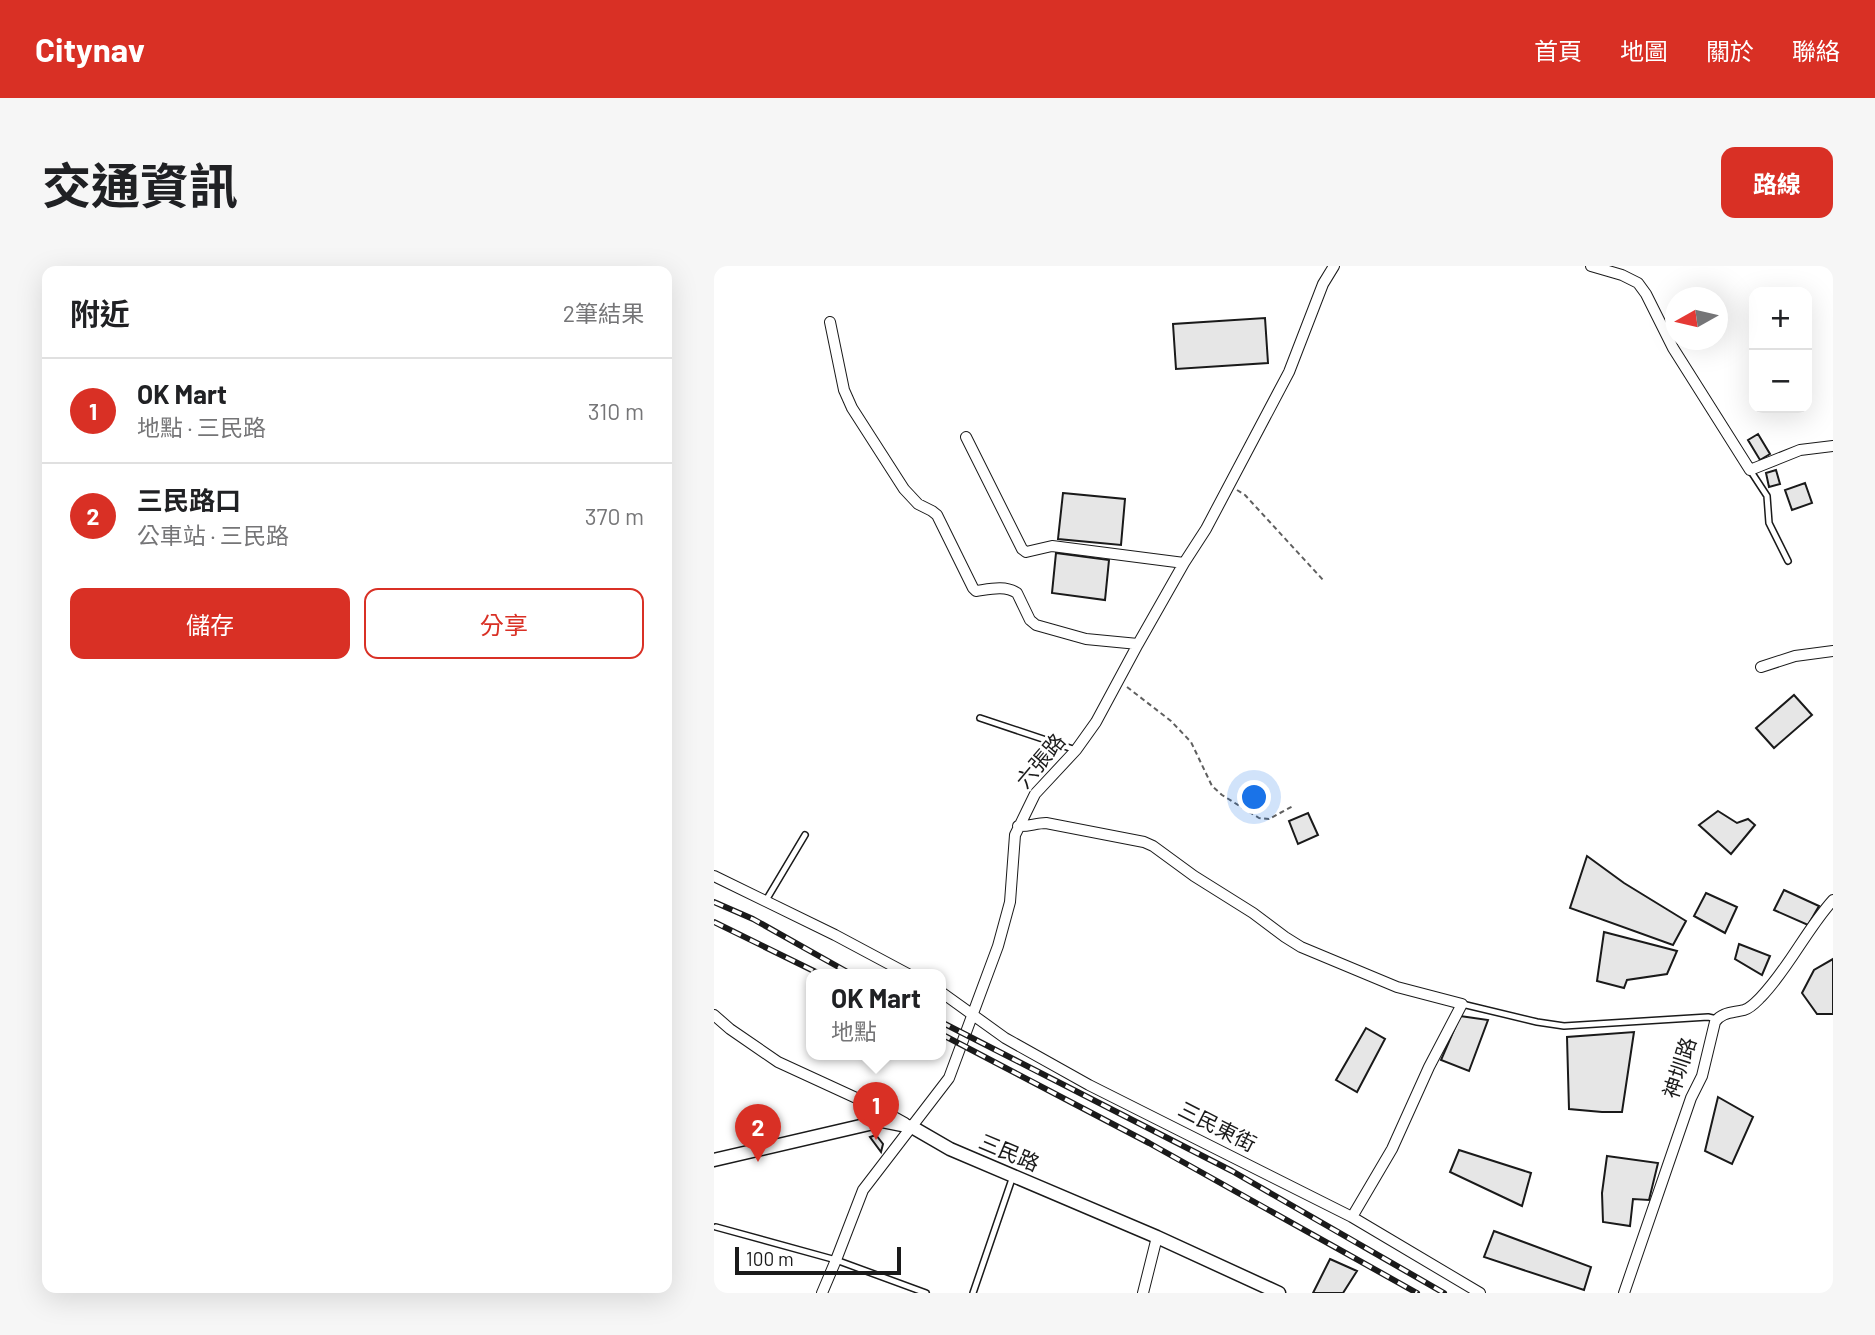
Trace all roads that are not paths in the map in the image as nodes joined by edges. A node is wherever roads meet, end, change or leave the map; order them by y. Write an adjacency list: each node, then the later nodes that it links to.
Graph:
1 (1334, 266): 8 (street, 六張路)
2 (1591, 266): 6 (street)
3 (830, 322): 9 (street)
4 (966, 437): 8 (street)
5 (1833, 446): 6 (street)
6 (1750, 470): 7 (lane)
7 (1788, 561)
8 (1184, 563): 9 (street, 六張路)
9 (1138, 644): 13 (street, 六張路)
10 (1833, 651): 11 (street)
11 (1761, 667)
12 (980, 718): 13 (lane)
13 (1076, 750): 14 (street, 六張路)
14 (1018, 826): 21 (street); 23 (street, 六張路)
15 (805, 835): 18 (lane)
16 (714, 876): 18 (street)
17 (1833, 900): 24 (street, 神圳路)
18 (765, 902): 19 (street)
19 (899, 969)
20 (946, 996): 23 (street, 三民東街)
21 (1462, 1004): 24 (lane); 28 (street)
22 (714, 1015): 25 (street)
23 (973, 1015): 25 (street, 六張路); 28 (street, 三民東街)
24 (1717, 1019): 38 (street, 神圳路)
25 (912, 1127): 26 (street, 三民路); 27 (street, 三民路); 31 (street, 六張路)
26 (714, 1160)
27 (1013, 1176): 30 (street, 三民路); 34 (lane)
28 (1352, 1217): 37 (street, 三民東街)
29 (716, 1227): 31 (lane)
30 (1157, 1237): 35 (street); 36 (street, 三民路)
31 (836, 1260): 32 (street, 六張路); 33 (lane)
32 (822, 1293)
33 (926, 1293)
34 (973, 1293)
35 (1143, 1293)
36 (1279, 1293)
37 (1480, 1293)
38 (1624, 1293)

